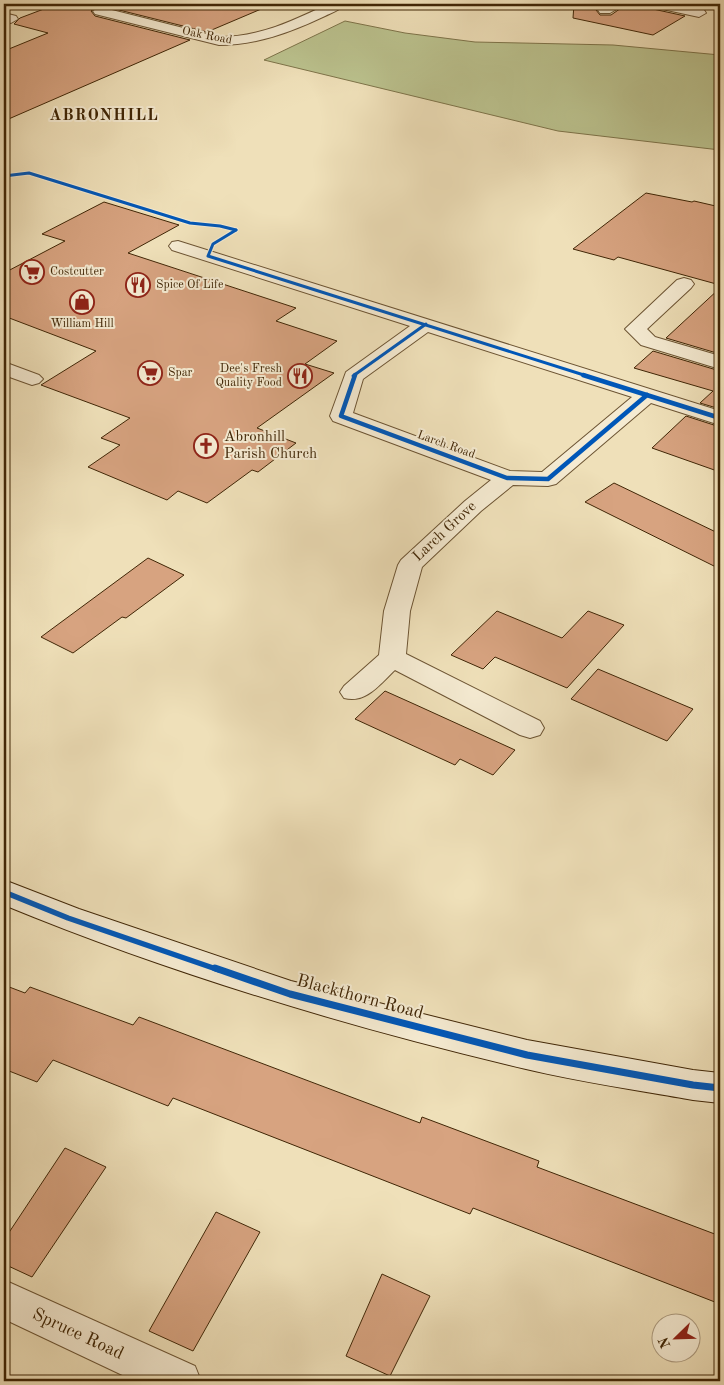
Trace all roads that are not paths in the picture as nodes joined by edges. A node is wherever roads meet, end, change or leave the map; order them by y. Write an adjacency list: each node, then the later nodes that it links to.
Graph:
1 (338, 4): 4 (street, Oak Road)
2 (618, 4): 5 (street)
3 (658, 4): 6 (street)
4 (100, 10)
5 (606, 10)
6 (699, 13)
7 (178, 246): 9 (street)
8 (684, 284): 10 (street)
9 (426, 324): 13 (street); 15 (street, Larch Road)
10 (720, 363)
11 (4, 368): 12 (street)
12 (32, 379)
13 (647, 395): 14 (street); 15 (street, Larch Road)
14 (720, 418)
15 (507, 478): 16 (street, Larch Grove)
16 (392, 658): 17 (street); 18 (street)
17 (354, 692)
18 (530, 728)
19 (4, 892): 20 (street, Blackthorn Road)
20 (711, 1092)
21 (4, 1299): 22 (street, Spruce Road)
22 (180, 1381)

